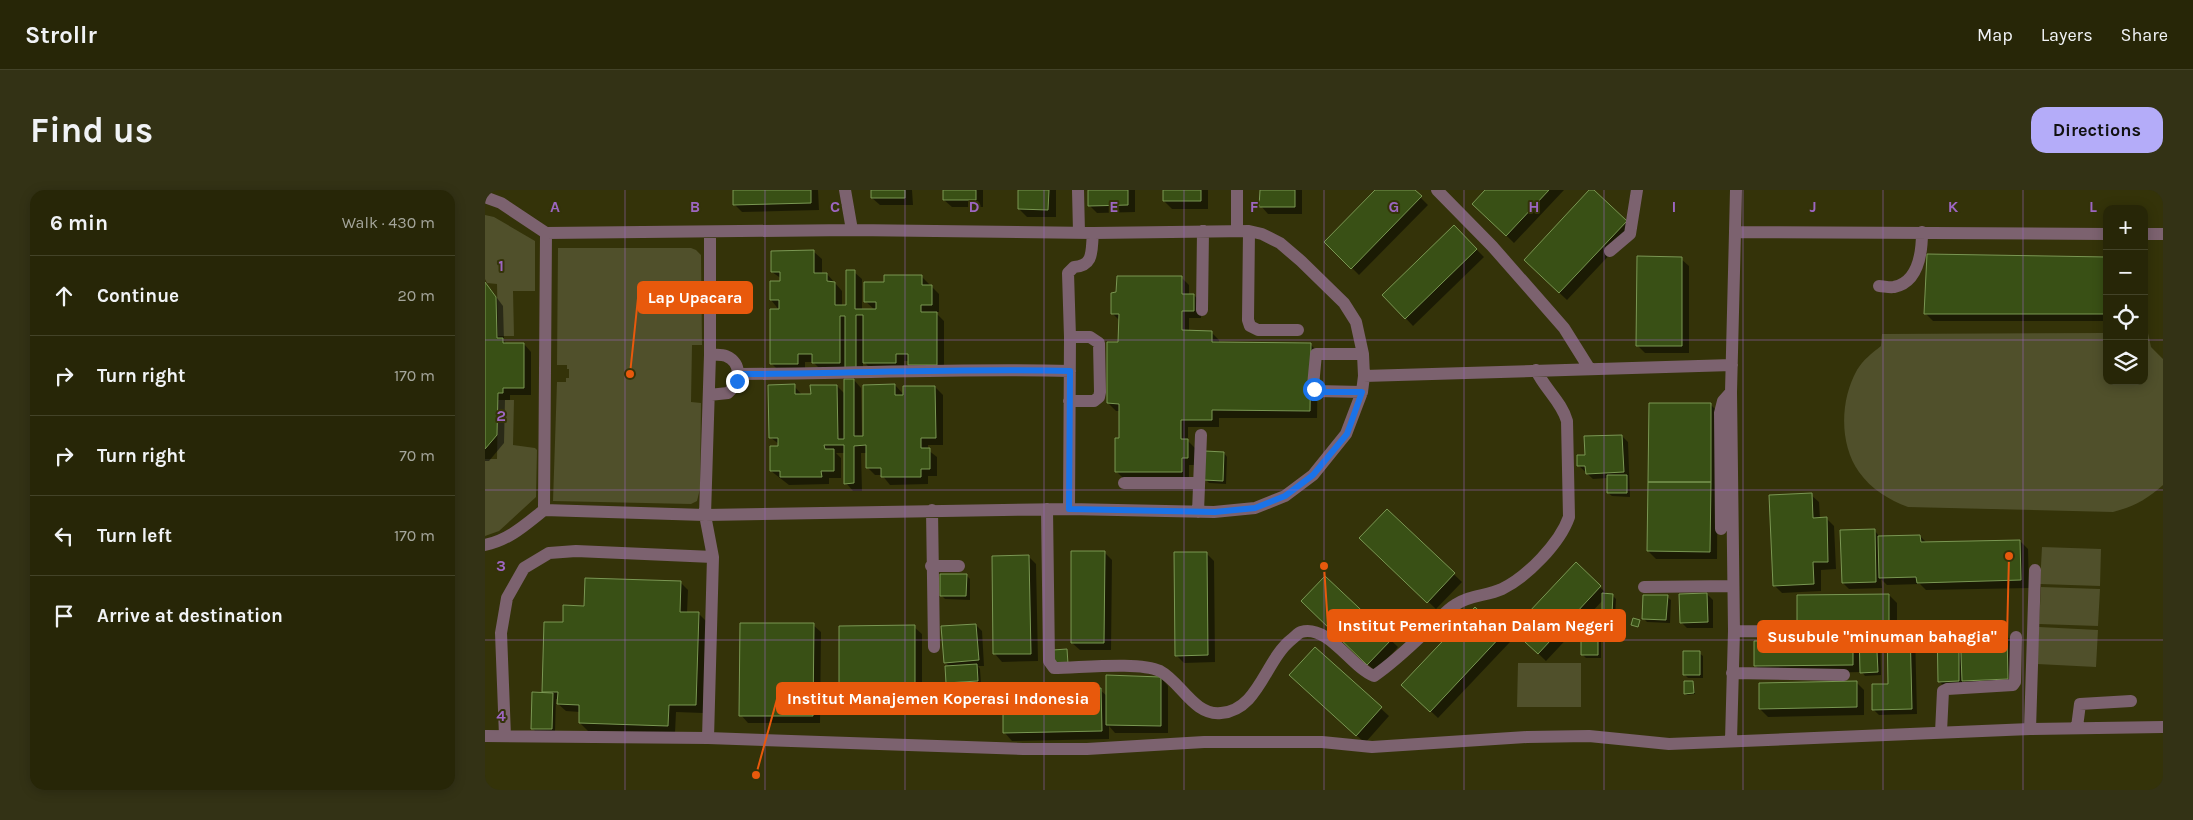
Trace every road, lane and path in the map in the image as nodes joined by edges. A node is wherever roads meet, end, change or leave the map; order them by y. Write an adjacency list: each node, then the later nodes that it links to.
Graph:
1 (845, 190): 8 (street)
2 (1078, 190): 11 (street)
3 (1237, 190): 9 (street)
4 (1437, 190): 28 (street)
5 (1634, 190): 20 (street)
6 (1736, 190): 14 (street)
7 (485, 197): 16 (street)
8 (852, 230): 10 (street); 11 (street)
9 (1243, 231): 13 (street); 23 (street); 25 (street)
10 (710, 232): 16 (street); 26 (street)
11 (1079, 232): 12 (street)
12 (1093, 232): 13 (street); 24 (street)
13 (1203, 232): 22 (street)
14 (1735, 232): 15 (street); 27 (street)
15 (1922, 232): 17 (street); 21 (street)
16 (546, 233): 42 (street)
17 (2103, 234)
18 (2148, 234): 19 (street)
19 (2163, 234)
20 (1610, 251)
21 (1879, 286)
22 (1202, 310)
23 (1298, 330)
24 (1070, 337): 30 (street); 36 (street)
25 (1363, 354): 32 (street); 33 (street)
26 (710, 355): 31 (street); 35 (street)
27 (1732, 365): 28 (street); 34 (street)
28 (1589, 368): 29 (street)
29 (1536, 370): 32 (street); 40 (street)
30 (1070, 371): 31 (street); 36 (street)
31 (739, 374): 35 (street)
32 (1365, 376): 33 (street)
33 (1362, 392): 44 (street)
34 (1731, 392): 46 (street); 52 (street)
35 (709, 395): 45 (street)
36 (1069, 401): 41 (street)
37 (1201, 435): 39 (street)
38 (1124, 483): 39 (street)
39 (1199, 483): 44 (street)
40 (1047, 509): 41 (street); 43 (street)
41 (1069, 509): 44 (street)
42 (544, 510): 45 (street); 47 (street)
43 (932, 510): 45 (street); 49 (street)
44 (1198, 512)
45 (705, 515): 48 (street)
46 (1721, 529)
47 (485, 545)
48 (713, 557): 66 (street); 67 (street)
49 (931, 566): 50 (street); 57 (street)
50 (959, 566)
51 (2035, 570): 63 (street)
52 (1733, 586): 53 (street); 54 (street)
53 (1644, 587)
54 (1733, 631): 55 (street); 58 (street)
55 (1846, 632)
56 (2016, 637): 64 (street)
57 (934, 647)
58 (1732, 673): 59 (street); 68 (street)
59 (1844, 675)
60 (2131, 701): 61 (street)
61 (2077, 727): 62 (street); 63 (street)
62 (2163, 727)
63 (2030, 729): 64 (street)
64 (1941, 732): 68 (street)
65 (485, 736): 66 (street)
66 (505, 736): 67 (street)
67 (708, 738): 68 (street)
68 (1731, 740)

